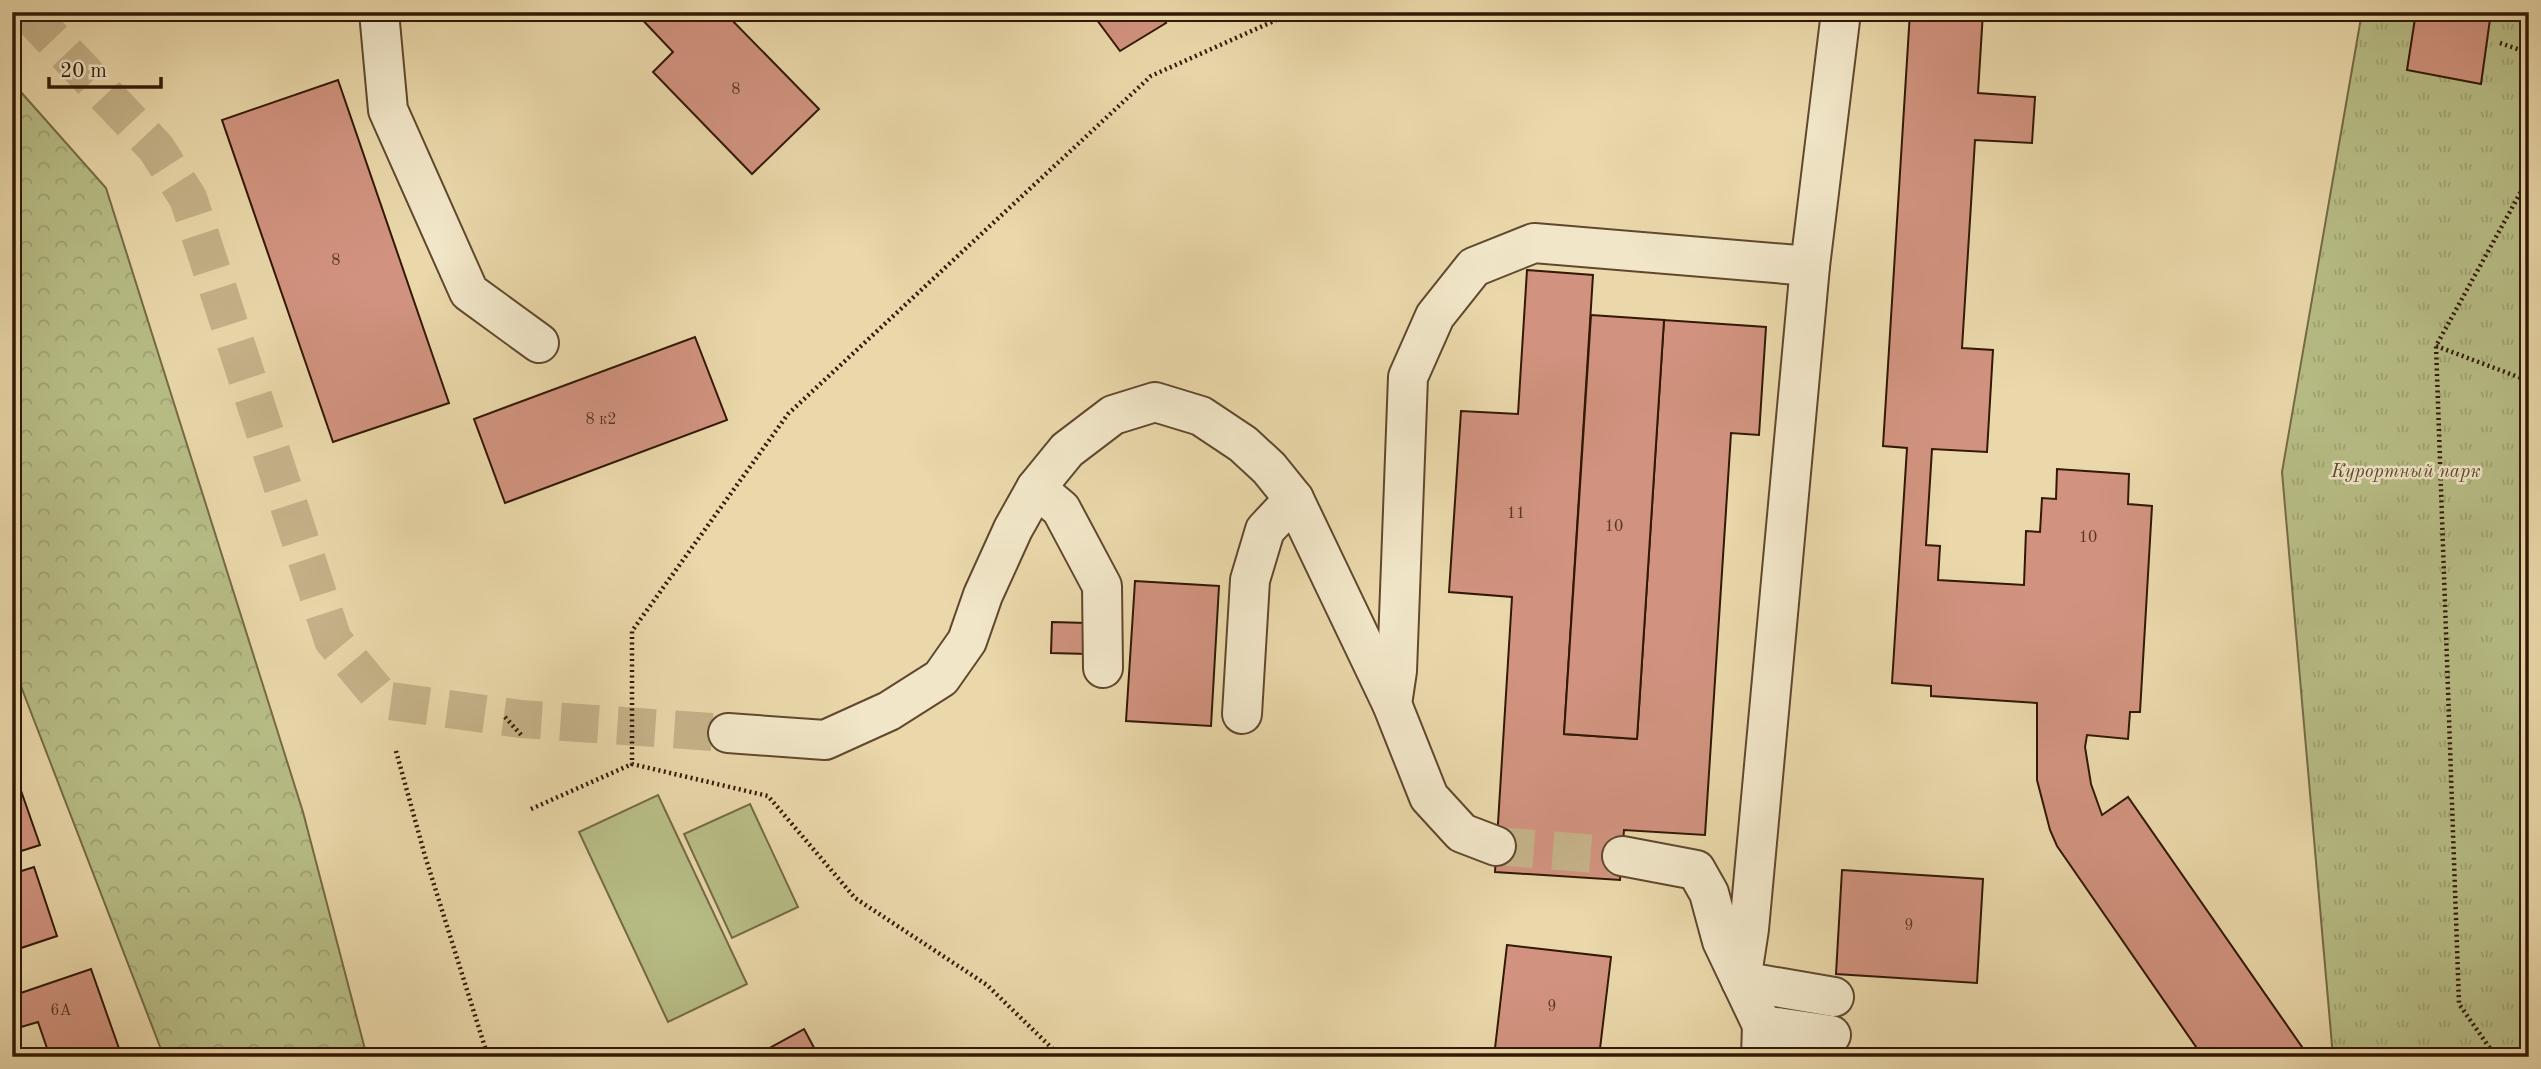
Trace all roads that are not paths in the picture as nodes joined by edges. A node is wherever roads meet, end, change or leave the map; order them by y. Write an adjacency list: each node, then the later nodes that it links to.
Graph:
1 (379, 12): 4 (street)
2 (1841, 12): 3 (street)
3 (1810, 266): 8 (street); 13 (street)
4 (539, 343)
5 (1036, 488): 6 (street); 7 (street); 10 (street)
6 (1294, 499): 8 (street); 9 (street)
7 (1103, 668)
8 (1392, 704): 11 (street)
9 (1242, 714)
10 (728, 733)
11 (1496, 846)
12 (1622, 856): 13 (street)
13 (1741, 981): 14 (street); 16 (street)
14 (1834, 997)
15 (1831, 1035): 16 (street)
16 (1761, 1041)

